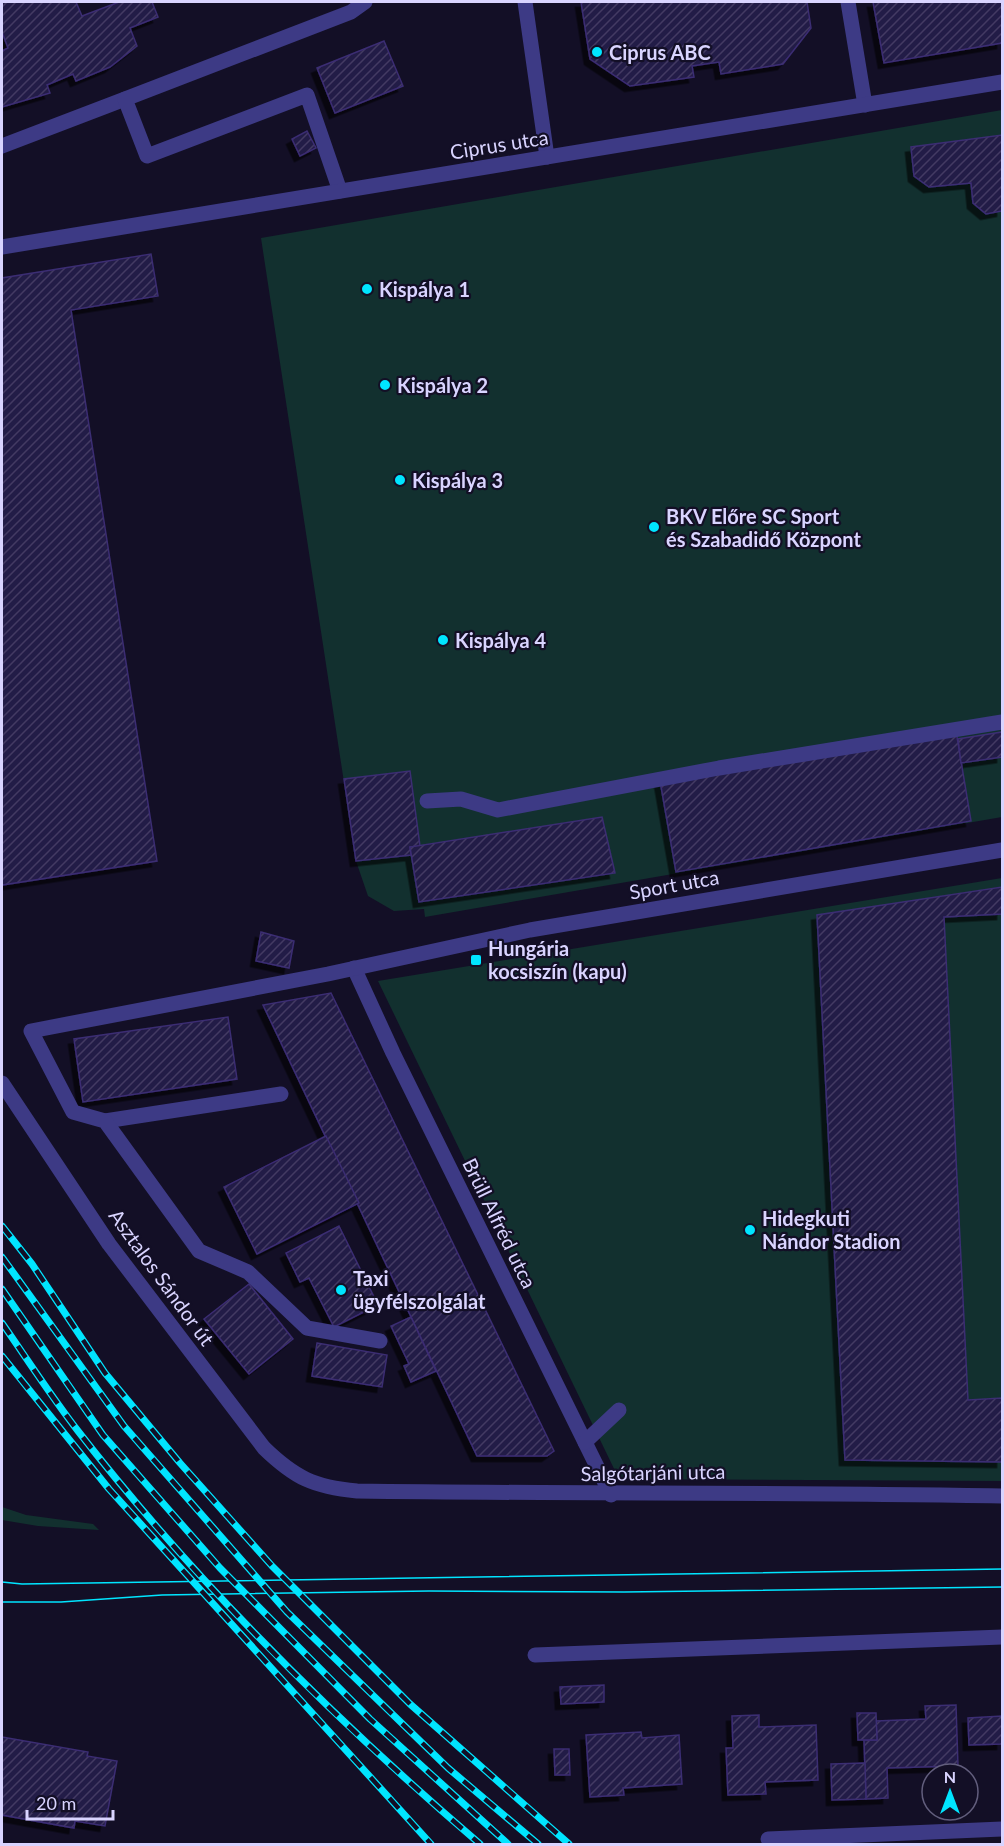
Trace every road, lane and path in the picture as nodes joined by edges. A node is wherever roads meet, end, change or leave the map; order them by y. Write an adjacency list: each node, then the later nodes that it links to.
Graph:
1 (364, 2): 5 (street)
2 (525, 2): 8 (street)
3 (848, 2): 6 (street)
4 (1002, 82): 6 (street, Ciprus utca)
5 (124, 99): 7 (street); 9 (street)
6 (865, 105): 8 (street, Ciprus utca)
7 (2, 146)
8 (547, 157): 9 (street, Ciprus utca)
9 (340, 191): 10 (street, Ciprus utca)
10 (2, 247)
11 (1002, 722): 12 (street)
12 (427, 801)
13 (1002, 850): 14 (street, Sport utca)
14 (354, 968): 17 (street, Sport utca); 20 (street, Brüll Alfréd utca)
15 (2, 1083): 21 (street, Asztalos Sándor út)
16 (281, 1094): 17 (street)
17 (105, 1121): 18 (street)
18 (380, 1341)
19 (618, 1410): 20 (street)
20 (585, 1442): 22 (street, Brüll Alfréd utca)
21 (306, 1481): 22 (street, Salgótarjáni utca)
22 (611, 1495): 23 (street, Salgótarjáni utca)
23 (1002, 1496)
24 (1002, 1637): 25 (street)
25 (535, 1656)
26 (1002, 1829): 27 (street)
27 (768, 1839)

